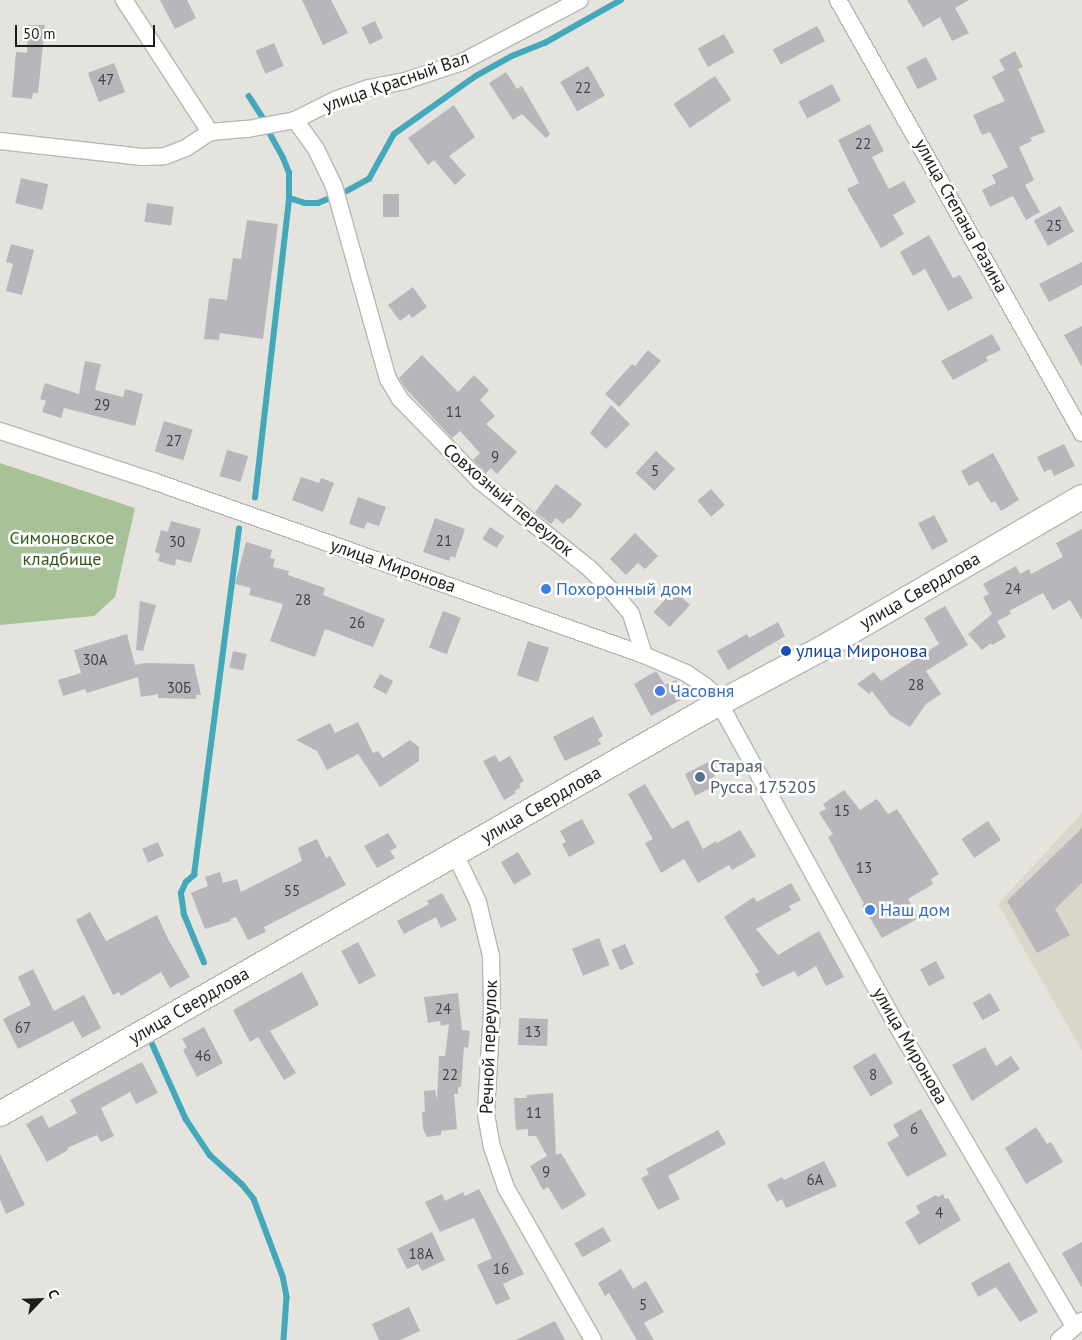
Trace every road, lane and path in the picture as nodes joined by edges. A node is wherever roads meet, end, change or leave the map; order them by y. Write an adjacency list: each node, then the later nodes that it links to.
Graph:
1 (124, 0): 5 (street)
2 (580, 0): 4 (street, улица Красный Вал)
3 (838, 0): 8 (street, улица Степана Разина)
4 (295, 120): 5 (street, улица Красный Вал); 10 (street, Совхозный переулок)
5 (210, 132): 6 (street, улица Красный Вал)
6 (0, 141)
7 (0, 431): 10 (street, улица Миронова)
8 (1082, 433)
9 (1082, 497): 11 (street, улица Свердлова)
10 (644, 655): 11 (street, улица Миронова)
11 (718, 704): 12 (street, улица Свердлова); 14 (street, улица Миронова)
12 (455, 854): 13 (street, улица Свердлова); 15 (street, Речной переулок)
13 (0, 1114)
14 (1078, 1324): 16 (street)
15 (593, 1340)
16 (1059, 1340)

